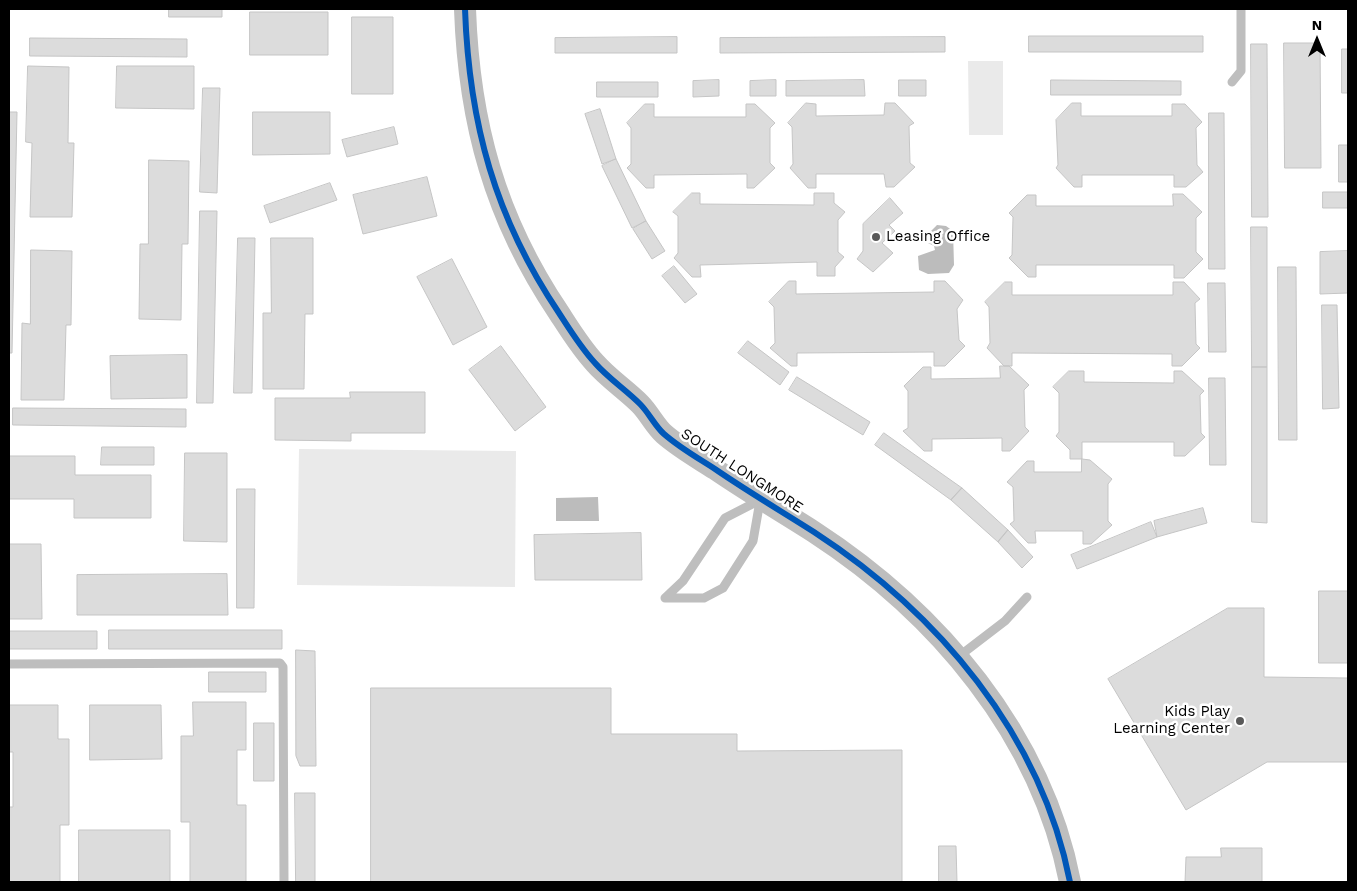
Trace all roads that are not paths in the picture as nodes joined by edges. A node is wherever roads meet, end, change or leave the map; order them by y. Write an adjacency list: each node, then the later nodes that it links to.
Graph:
1 (465, 9): 4 (street, SOUTH LONGMORE)
2 (1241, 9): 3 (lane)
3 (1232, 82)
4 (760, 499): 4 (lane); 6 (street, SOUTH LONGMORE)
5 (1027, 597): 6 (lane)
6 (958, 657): 9 (street, SOUTH LONGMORE)
7 (9, 664): 8 (lane)
8 (284, 882)
9 (1070, 882)

